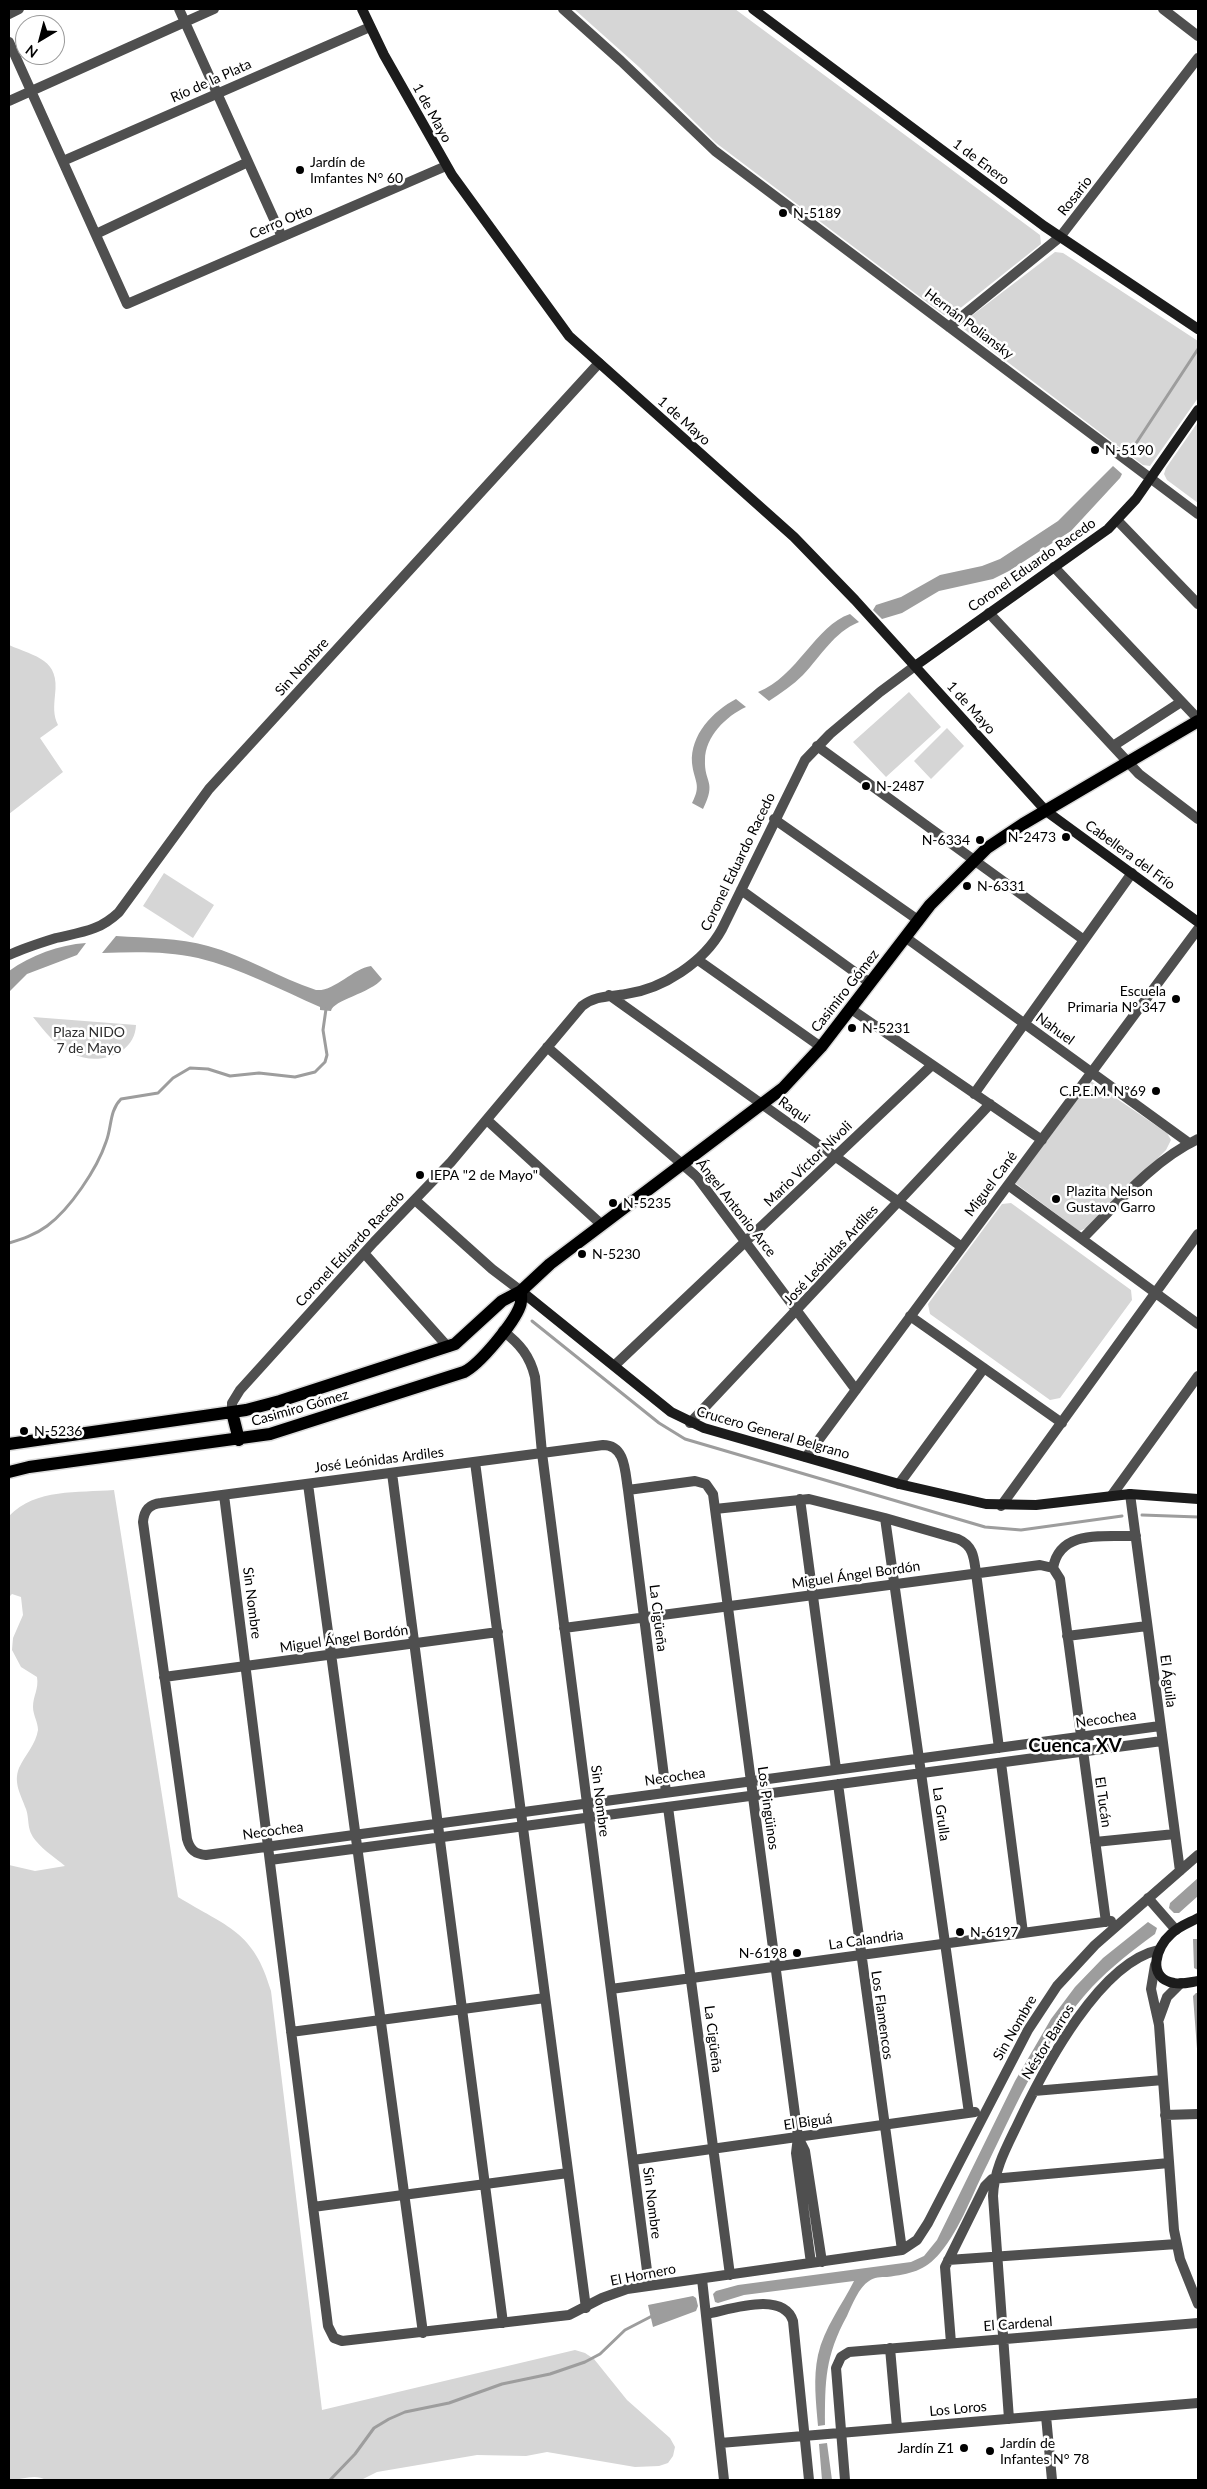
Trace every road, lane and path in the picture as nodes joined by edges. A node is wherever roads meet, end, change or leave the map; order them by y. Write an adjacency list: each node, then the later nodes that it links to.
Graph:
1 (19, 9): 8 (street)
2 (179, 9): 9 (street)
3 (214, 9): 9 (street)
4 (362, 9): 10 (street, 1 de Mayo)
5 (563, 9): 23 (street, Hernán Poliansky)
6 (753, 9): 22 (street, 1 de Enero)
7 (1163, 9): 11 (street)
8 (9, 14)
9 (184, 22): 14 (street); 15 (street)
10 (370, 26): 15 (street, Río de la Plata); 19 (street, 1 de Mayo)
11 (1198, 36)
12 (9, 42): 14 (street)
13 (1198, 58): 22 (street, Rosario)
14 (31, 91): 16 (street); 17 (street)
15 (217, 94): 17 (street, Río de la Plata); 18 (street)
16 (9, 101)
17 (62, 161): 20 (street)
18 (248, 162): 20 (street); 21 (street)
19 (446, 166): 21 (street, Cerro Otto); 25 (street, 1 de Mayo)
20 (96, 234): 21 (street, Cerro Otto)
21 (282, 237)
22 (1060, 237): 23 (street, Rosario); 24 (street, 1 de Enero)
23 (949, 327): 27 (street, Hernán Poliansky)
24 (1198, 328)
25 (599, 363): 33 (street, 1 de Mayo); 50 (street, Sin Nombre)
26 (1198, 410): 27 (street, Coronel Eduardo Racedo)
27 (1151, 478): 28 (street, Hernán Poliansky); 29 (street, Coronel Eduardo Racedo)
28 (1198, 514)
29 (1118, 520): 30 (street, Coronel Eduardo Racedo); 31 (street)
30 (1054, 567): 32 (street, Coronel Eduardo Racedo); 34 (street)
31 (1198, 604)
32 (989, 613): 33 (street, Coronel Eduardo Racedo); 37 (street)
33 (915, 666): 36 (street, Coronel Eduardo Racedo); 39 (street, 1 de Mayo)
34 (1181, 702): 35 (street); 37 (street)
35 (1198, 720): 38 (main road, Casimiro Gómez)
36 (818, 746): 40 (street, Coronel Eduardo Racedo); 42 (street)
37 (1113, 746): 38 (street)
38 (1128, 762): 39 (main road, Casimiro Gómez); 41 (street)
39 (1046, 811): 42 (main road, Casimiro Gómez); 43 (street, Cabellera del Frío)
40 (774, 819): 44 (street, Coronel Eduardo Racedo); 45 (street)
41 (1198, 819)
42 (974, 859): 45 (main road, Casimiro Gómez); 49 (street)
43 (1132, 874): 46 (street, Cabellera del Frío); 49 (street)
44 (740, 890): 51 (street, Coronel Eduardo Racedo); 52 (street)
45 (918, 920): 48 (main road, Casimiro Gómez)
46 (1198, 922)
47 (1198, 929): 59 (street, Miguel Cané)
48 (905, 937): 52 (main road, Casimiro Gómez); 55 (street, Nahuel)
49 (1084, 940): 55 (street)
50 (9, 955)
51 (698, 960): 53 (street, Coronel Eduardo Racedo); 57 (street)
52 (870, 983): 54 (main road, Casimiro Gómez)
53 (609, 996): 56 (street, Coronel Eduardo Racedo); 62 (street, Raqui)
54 (851, 1009): 57 (main road, Casimiro Gómez); 58 (street)
55 (1024, 1024): 59 (street, Nahuel); 60 (street)
56 (547, 1047): 63 (street, Coronel Eduardo Racedo); 67 (street, Ángel Antonio Arce)
57 (821, 1047): 62 (main road, Casimiro Gómez)
58 (932, 1065): 60 (street); 66 (street, Mario Víctor Nívoli)
59 (1091, 1072): 64 (street, Miguel Cané); 65 (street, Nahuel)
60 (974, 1094): 61 (street)
61 (990, 1104): 64 (street); 70 (street, José Leónidas Ardiles)
62 (763, 1105): 66 (street, Raqui); 67 (main road, Casimiro Gómez)
63 (487, 1120): 69 (street, Coronel Eduardo Racedo); 71 (street)
64 (1042, 1140): 68 (street, Miguel Cané)
65 (1193, 1141): 73 (street)
66 (836, 1156): 70 (street, Raqui); 74 (street, Mario Víctor Nívoli)
67 (684, 1164): 71 (main road, Casimiro Gómez); 74 (street, Ángel Antonio Arce)
68 (1008, 1185): 73 (street); 75 (street, Miguel Cané)
69 (415, 1200): 76 (street, Coronel Eduardo Racedo); 77 (street, Crucero General Belgrano)
70 (900, 1202): 75 (street, Raqui); 79 (street, José Leónidas Ardiles)
71 (602, 1225): 77 (main road, Casimiro Gómez)
72 (1198, 1234): 78 (street)
73 (1082, 1239): 78 (street)
74 (746, 1242): 79 (street, Ángel Antonio Arce); 84 (street, Mario Víctor Nívoli)
75 (962, 1247): 80 (street, Miguel Cané)
76 (364, 1253): 83 (street); 88 (street, Coronel Eduardo Racedo)
77 (521, 1291): 82 (main road, Casimiro Gómez); 83 (main road, Casimiro Gómez); 84 (street, Crucero General Belgrano)
78 (1156, 1293): 81 (street); 90 (street)
79 (796, 1312): 87 (street, Ángel Antonio Arce); 89 (street, José Leónidas Ardiles)
80 (910, 1316): 85 (street); 87 (street, Miguel Cané)
81 (1198, 1324)
82 (504, 1331): 91 (main road, Casimiro Gómez); 94 (street, Sin Nombre)
83 (448, 1347): 88 (main road, Casimiro Gómez)
84 (615, 1366): 89 (street, Crucero General Belgrano)
85 (984, 1368): 90 (street); 100 (street)
86 (1198, 1376): 104 (street)
87 (856, 1390): 95 (street, Miguel Cané)
88 (232, 1412): 91 (main road); 92 (main road, Casimiro Gómez)
89 (690, 1423): 95 (street, Crucero General Belgrano)
90 (1062, 1423): 107 (street)
91 (239, 1440): 97 (main road, Casimiro Gómez)
92 (9, 1444)
93 (617, 1449): 94 (street, José Leónidas Ardiles); 101 (street, La Cigüeña)
94 (542, 1453): 96 (street, José Leónidas Ardiles); 118 (street, Sin Nombre)
95 (806, 1457): 100 (street, Crucero General Belgrano)
96 (475, 1462): 98 (street, José Leónidas Ardiles); 119 (street)
97 (9, 1472)
98 (392, 1473): 99 (street, José Leónidas Ardiles); 121 (street)
99 (308, 1484): 103 (street, José Leónidas Ardiles); 122 (street)
100 (899, 1484): 107 (street, Crucero General Belgrano)
101 (628, 1490): 108 (street, Los Pingüinos); 116 (street, La Cigüeña)
102 (1130, 1494): 104 (street, Crucero General Belgrano); 106 (street, Crucero General Belgrano); 110 (street, El Águila)
103 (224, 1495): 123 (street, Sin Nombre); 124 (street, José Leónidas Ardiles)
104 (1112, 1495): 107 (street, Crucero General Belgrano)
105 (800, 1499): 108 (street); 109 (street); 114 (street)
106 (1198, 1499)
107 (1001, 1506)
108 (715, 1508): 115 (street, Los Pingüinos)
109 (885, 1518): 112 (street); 113 (street, La Grulla)
110 (1136, 1536): 111 (street); 117 (street, El Águila)
111 (1052, 1568): 112 (street, Miguel Ángel Bordón); 120 (street, El Tucán)
112 (976, 1573): 113 (street, Miguel Ángel Bordón); 128 (street)
113 (895, 1584): 114 (street, Miguel Ángel Bordón); 130 (street, La Grulla)
114 (812, 1595): 115 (street, Miguel Ángel Bordón); 132 (street)
115 (728, 1606): 116 (street, Miguel Ángel Bordón); 134 (street, Los Pingüinos)
116 (644, 1618): 118 (street, Miguel Ángel Bordón); 136 (street, La Cigüeña)
117 (1147, 1626): 120 (street); 125 (street, El Águila)
118 (564, 1628): 138 (street, Sin Nombre)
119 (498, 1632): 121 (street, Miguel Ángel Bordón); 140 (street)
120 (1067, 1636): 126 (street, El Tucán)
121 (414, 1644): 122 (street, Miguel Ángel Bordón); 142 (street)
122 (331, 1655): 123 (street, Miguel Ángel Bordón); 144 (street)
123 (246, 1666): 124 (street, Miguel Ángel Bordón); 148 (street, Sin Nombre)
124 (164, 1677): 148 (street, Necochea)
125 (1160, 1726): 126 (street, Necochea); 127 (street, El Águila)
126 (1081, 1737): 128 (street, Necochea); 129 (street, El Tucán)
127 (1162, 1741): 129 (street, Necochea); 145 (street, El Águila)
128 (999, 1748): 130 (street, Necochea)
129 (1083, 1752): 131 (street, Necochea); 147 (street, El Tucán)
130 (919, 1758): 132 (street, Necochea); 133 (street, La Grulla)
131 (1001, 1763): 133 (street, Necochea); 158 (street)
132 (836, 1770): 134 (street, Necochea)
133 (921, 1773): 135 (street, Necochea); 159 (street, La Grulla)
134 (751, 1781): 136 (street, Necochea); 137 (street, Los Pingüinos)
135 (838, 1784): 137 (street, Necochea); 161 (street, Los Flamencos)
136 (666, 1792): 138 (street, Necochea)
137 (753, 1796): 139 (street, Necochea); 163 (street, Los Pingüinos)
138 (587, 1803): 140 (street, Necochea); 141 (street, Sin Nombre)
139 (668, 1807): 141 (street, Necochea); 164 (street, La Cigüeña)
140 (521, 1812): 142 (street, Necochea); 143 (street)
141 (589, 1818): 143 (street, Necochea); 167 (street, Sin Nombre)
142 (438, 1823): 144 (street, Necochea); 146 (street)
143 (523, 1827): 146 (street, Necochea); 168 (street)
144 (355, 1834): 148 (street, Necochea); 149 (street)
145 (1175, 1834): 147 (street); 152 (street, El Águila)
146 (440, 1838): 149 (street, Necochea); 169 (street)
147 (1095, 1842): 156 (street, El Tucán)
148 (268, 1846): 151 (street, Sin Nombre)
149 (357, 1848): 151 (street, Necochea); 170 (street)
150 (1198, 1855): 152 (street, Sin Nombre)
151 (270, 1860): 172 (street, Sin Nombre)
152 (1180, 1871): 153 (street, Sin Nombre)
153 (1148, 1898): 154 (street, Sin Nombre); 157 (street)
154 (1125, 1919): 156 (street, La Calandria); 175 (street, Sin Nombre)
155 (1195, 1921): 157 (street, Néstor Barros)
156 (1106, 1922): 158 (street, La Calandria)
157 (1176, 1930): 160 (street, Néstor Barros)
158 (1023, 1933): 159 (street, La Calandria)
159 (945, 1944): 161 (street, La Calandria); 176 (street, La Grulla)
160 (1159, 1950): 162 (street, Néstor Barros); 174 (street, Néstor Barros)
161 (860, 1955): 163 (street, La Calandria); 179 (street, Los Flamencos)
162 (1155, 1965): 166 (street); 171 (street)
163 (776, 1966): 164 (street, La Calandria); 180 (street, Los Pingüinos)
164 (691, 1978): 167 (street, La Calandria); 181 (street, La Cigüeña)
165 (1198, 1982): 166 (street)
166 (1181, 1984): 171 (street)
167 (611, 1989): 182 (street, Sin Nombre)
168 (545, 1998): 169 (street); 184 (street)
169 (462, 2009): 170 (street); 186 (street)
170 (381, 2020): 172 (street); 187 (street)
171 (1158, 2025): 173 (street)
172 (291, 2032): 188 (street, Sin Nombre)
173 (1163, 2080): 174 (street); 178 (street)
174 (1034, 2091): 185 (street, Néstor Barros)
175 (986, 2111): 176 (street, El Biguá); 190 (street, Sin Nombre)
176 (969, 2113): 179 (street, El Biguá)
177 (1198, 2114): 178 (street)
178 (1165, 2116): 183 (street)
179 (883, 2125): 180 (street, El Biguá); 190 (street, Los Flamencos)
180 (798, 2137): 181 (street, El Biguá); 193 (street, Los Pingüinos)
181 (714, 2149): 182 (street, El Biguá); 194 (street, La Cigüeña)
182 (633, 2160): 196 (street, Sin Nombre)
183 (1169, 2163): 185 (street); 189 (street)
184 (568, 2173): 186 (street); 198 (street)
185 (995, 2178): 191 (street); 192 (street)
186 (485, 2184): 187 (street); 200 (street)
187 (404, 2195): 188 (street); 202 (street)
188 (313, 2207): 203 (street, Sin Nombre)
189 (1177, 2244): 191 (street); 197 (street)
190 (902, 2250): 193 (street, El Hornero)
191 (998, 2256): 192 (street); 204 (street)
192 (948, 2260): 205 (street)
193 (816, 2263): 194 (street, El Hornero)
194 (730, 2275): 195 (street, El Hornero)
195 (702, 2279): 196 (street, El Hornero); 199 (street)
196 (649, 2286): 198 (street, El Hornero)
197 (1198, 2304)
198 (586, 2308): 200 (street, El Hornero)
199 (706, 2314): 212 (street); 213 (street)
200 (503, 2323): 202 (street, El Hornero)
201 (1198, 2324): 204 (street, El Cardenal)
202 (423, 2333): 203 (street, El Hornero)
203 (334, 2338)
204 (1004, 2339): 205 (street, El Cardenal); 209 (street)
205 (951, 2343): 206 (street, El Cardenal)
206 (890, 2348): 210 (street); 211 (street, El Cardenal)
207 (1198, 2403): 208 (street, Los Loros)
208 (1046, 2416): 209 (street, Los Loros); 217 (street)
209 (1010, 2419): 210 (street, Los Loros)
210 (897, 2428): 211 (street, Los Loros)
211 (841, 2433): 212 (street, Los Loros); 216 (street)
212 (805, 2436): 213 (street, Los Loros); 215 (street)
213 (720, 2442): 214 (street)
214 (724, 2480)
215 (809, 2480)
216 (845, 2480)
217 (1052, 2480)

